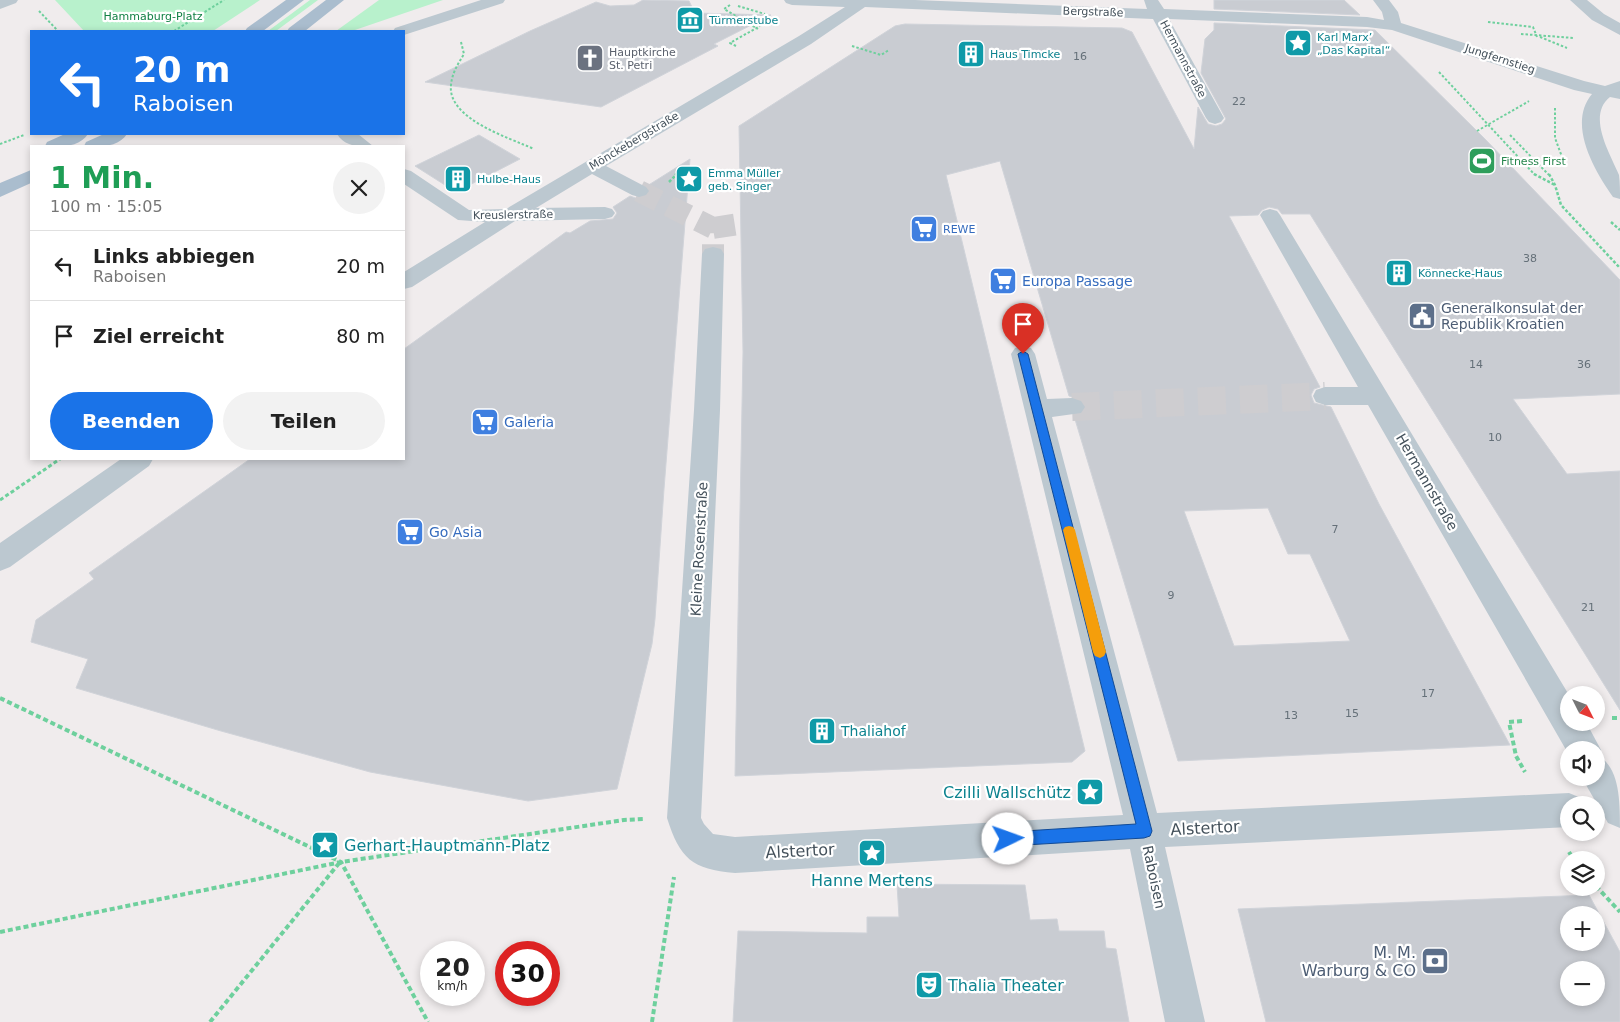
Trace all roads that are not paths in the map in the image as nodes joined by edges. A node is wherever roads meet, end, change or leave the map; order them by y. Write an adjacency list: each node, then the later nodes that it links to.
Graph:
1 (10, 0): 10 (street)
2 (296, 0): 13 (main road)
3 (336, 0): 14 (main road)
4 (497, 0): 15 (street)
5 (792, 0): 9 (street, Bergstraße)
6 (1151, 0): 11 (street, Hermannstraße)
7 (1381, 0): 12 (street)
8 (1578, 0): 16 (street)
9 (863, 2): 11 (street, Bergstraße); 29 (street, Mönckebergstraße)
10 (0, 4)
11 (1160, 15): 12 (street, Bergstraße); 20 (street, Hermannstraße)
12 (1394, 26): 17 (street, Jungfernstieg)
13 (254, 30)
14 (296, 30)
15 (404, 30)
16 (1620, 30)
17 (1580, 86): 18 (street, Jungfernstieg); 19 (street)
18 (1616, 91): 19 (street)
19 (1593, 110): 27 (street)
20 (1215, 118)
21 (77, 135): 24 (main road)
22 (116, 135): 25 (main road)
23 (348, 135): 26 (street)
24 (56, 145)
25 (95, 145)
26 (362, 145)
27 (1599, 149): 31 (street); 36 (street)
28 (30, 157): 30 (main road)
29 (591, 166): 35 (street); 38 (street, Mönckebergstraße)
30 (0, 171)
31 (1620, 171)
32 (30, 176): 34 (main road)
33 (405, 176): 38 (street, Kreuslerstraße)
34 (0, 191)
35 (639, 191)
36 (1620, 193)
37 (605, 213): 38 (street, Kreuslerstraße)
38 (510, 215): 41 (street, Mönckebergstraße)
39 (1270, 215): 44 (street, Hermannstraße)
40 (713, 254): 53 (street, Kleine Rosenstraße)
41 (405, 281)
42 (1023, 354): 46 (street, Raboisen)
43 (1325, 396): 44 (street)
44 (1377, 396): 49 (street, Hermannstraße)
45 (1072, 407): 46 (street)
46 (1039, 409): 54 (street, Raboisen)
47 (139, 460): 48 (street)
48 (0, 559)
49 (1579, 741)
50 (1603, 786): 51 (street)
51 (1614, 809)
52 (1560, 810): 54 (street, Alstertor)
53 (689, 830): 54 (street, Alstertor)
54 (1144, 831): 55 (street, Raboisen)
55 (1186, 1022)

